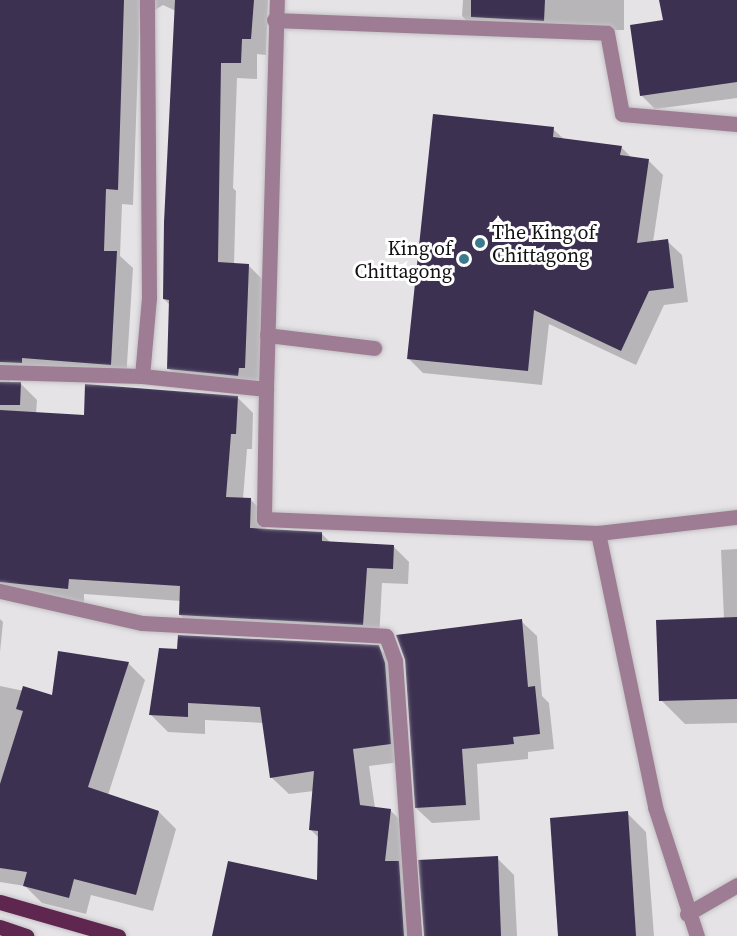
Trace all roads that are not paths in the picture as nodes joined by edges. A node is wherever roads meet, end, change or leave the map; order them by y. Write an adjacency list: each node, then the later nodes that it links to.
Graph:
1 (147, 0): 8 (street)
2 (277, 0): 3 (street)
3 (274, 20): 4 (street); 5 (street)
4 (737, 124)
5 (267, 335): 6 (street); 9 (street)
6 (374, 348)
7 (0, 372): 8 (street)
8 (142, 376): 9 (street)
9 (266, 388): 11 (street)
10 (737, 517): 11 (street)
11 (598, 533): 15 (street)
12 (0, 591): 19 (street)
13 (737, 885): 15 (street)
14 (0, 902): 18 (main road)
15 (687, 914): 20 (street)
16 (0, 927): 17 (main road)
17 (26, 936)
18 (118, 936)
19 (414, 936)
20 (697, 936)

